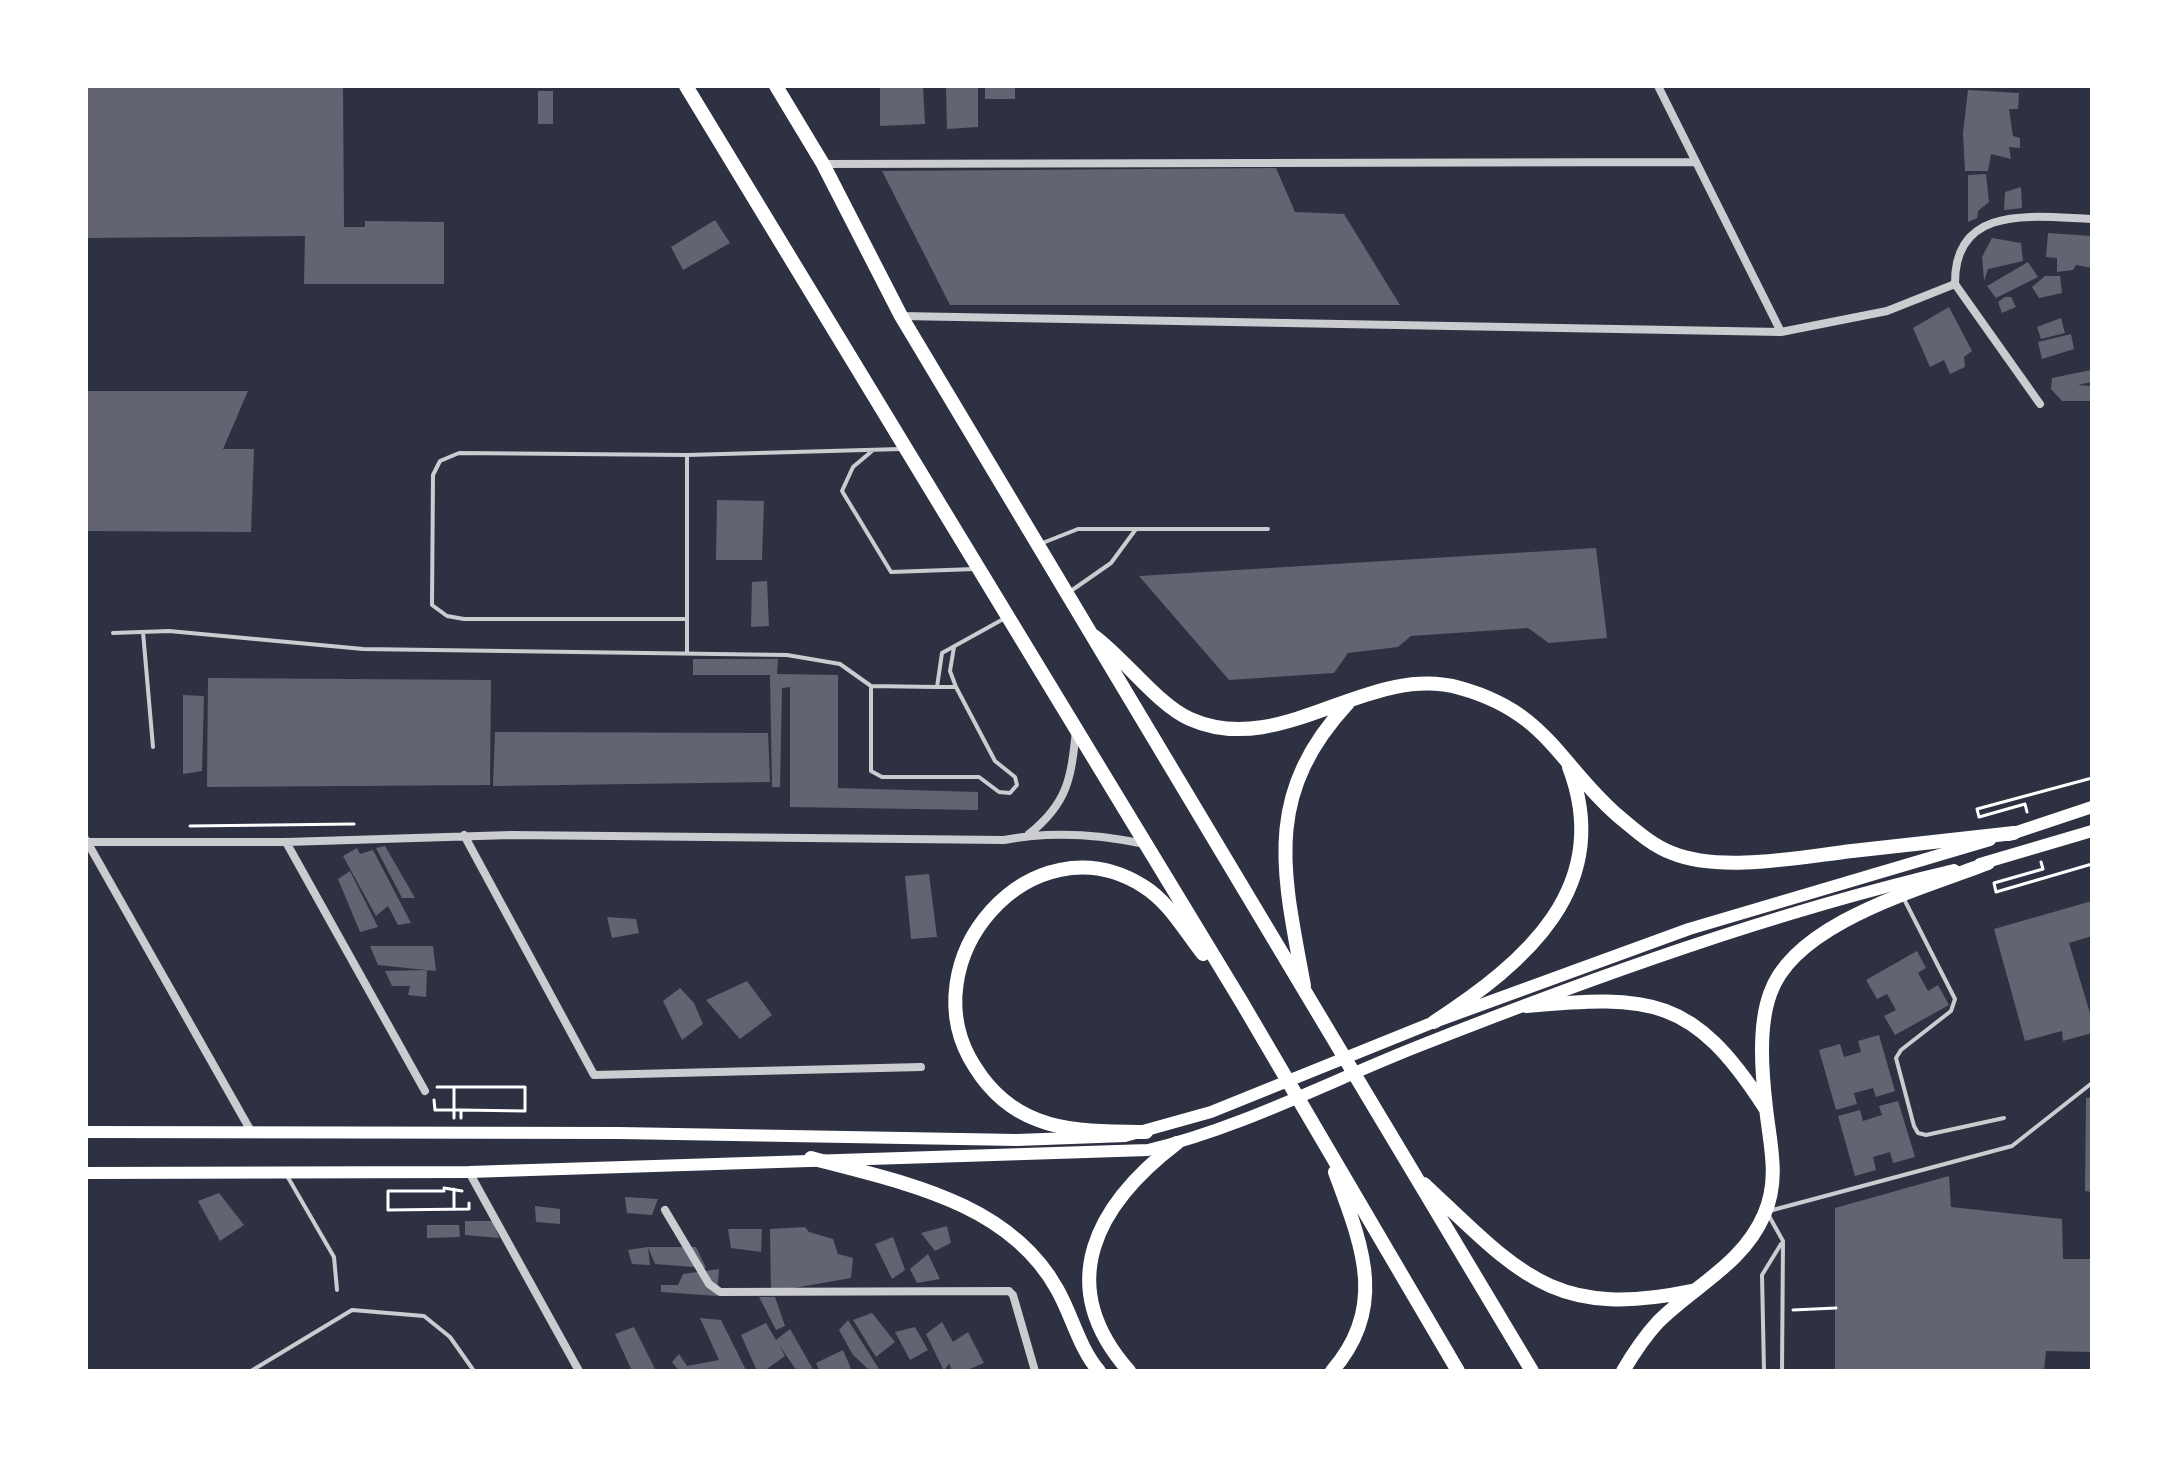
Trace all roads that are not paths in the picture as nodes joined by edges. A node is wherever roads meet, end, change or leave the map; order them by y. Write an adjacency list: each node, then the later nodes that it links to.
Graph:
1 (686, 86): 11 (highway)
2 (776, 86): 5 (highway)
3 (1658, 86): 4 (street)
4 (1696, 162): 5 (street); 9 (street)
5 (823, 164): 8 (highway)
6 (2092, 219): 7 (street)
7 (1955, 284): 9 (street); 10 (street)
8 (901, 316): 9 (street); 16 (highway)
9 (1781, 332)
10 (2040, 404)
11 (907, 448): 12 (lane); 17 (highway)
12 (874, 450): 13 (lane); 17 (lane)
13 (687, 455): 20 (lane); 20 (lane)
14 (1136, 529): 15 (lane); 16 (lane); 18 (lane)
15 (1268, 529)
16 (1038, 545): 18 (highway)
17 (980, 569): 19 (highway)
18 (1066, 594): 22 (highway)
19 (1009, 616): 24 (lane); 30 (highway)
20 (687, 619): 25 (lane)
21 (143, 632): 23 (lane); 25 (lane); 31 (lane)
22 (1089, 632): 29 (highway); 43 (highway)
23 (113, 633)
24 (954, 647): 27 (lane); 28 (lane)
25 (687, 653): 26 (lane)
26 (871, 686): 27 (lane); 28 (lane)
27 (937, 687): 28 (lane)
28 (956, 687)
29 (1350, 701): 32 (highway); 43 (highway)
30 (1076, 730): 36 (street); 40 (highway)
31 (153, 747)
32 (1565, 755): 35 (highway); 46 (highway)
33 (2092, 807): 35 (main road)
34 (2092, 831): 41 (main road)
35 (2014, 833): 46 (main road)
36 (1028, 834): 37 (street); 40 (street)
37 (464, 835): 39 (street); 47 (street)
38 (86, 841): 39 (street); 54 (street)
39 (286, 842): 49 (street)
40 (1145, 844): 44 (highway)
41 (1988, 863): 42 (highway); 45 (main road)
42 (1902, 896): 50 (highway); 51 (lane)
43 (1305, 995): 58 (highway)
44 (1241, 1001): 53 (highway); 55 (highway)
45 (1526, 1006): 50 (highway); 56 (main road)
46 (1434, 1022): 53 (main road)
47 (921, 1067)
48 (2092, 1083): 63 (lane)
49 (425, 1091)
50 (1766, 1110): 63 (highway)
51 (2004, 1118)
52 (86, 1132): 54 (main road)
53 (1146, 1132): 54 (main road)
54 (252, 1134)
55 (1321, 1135): 73 (highway); 74 (highway)
56 (1177, 1143): 57 (main road); 72 (highway)
57 (811, 1158): 60 (main road); 71 (highway)
58 (1409, 1170): 66 (highway); 75 (highway)
59 (285, 1172): 60 (main road); 61 (main road); 65 (lane)
60 (469, 1172): 69 (street)
61 (86, 1173)
62 (665, 1210): 70 (street)
63 (1766, 1211): 64 (lane); 66 (highway)
64 (1783, 1241): 77 (lane); 78 (lane)
65 (337, 1290)
66 (1695, 1290): 76 (highway)
67 (251, 1371): 68 (lane)
68 (474, 1371)
69 (579, 1371)
70 (1035, 1371)
71 (1099, 1371)
72 (1129, 1371)
73 (1332, 1371)
74 (1458, 1371)
75 (1532, 1371)
76 (1623, 1371)
77 (1764, 1371)
78 (1782, 1371)

